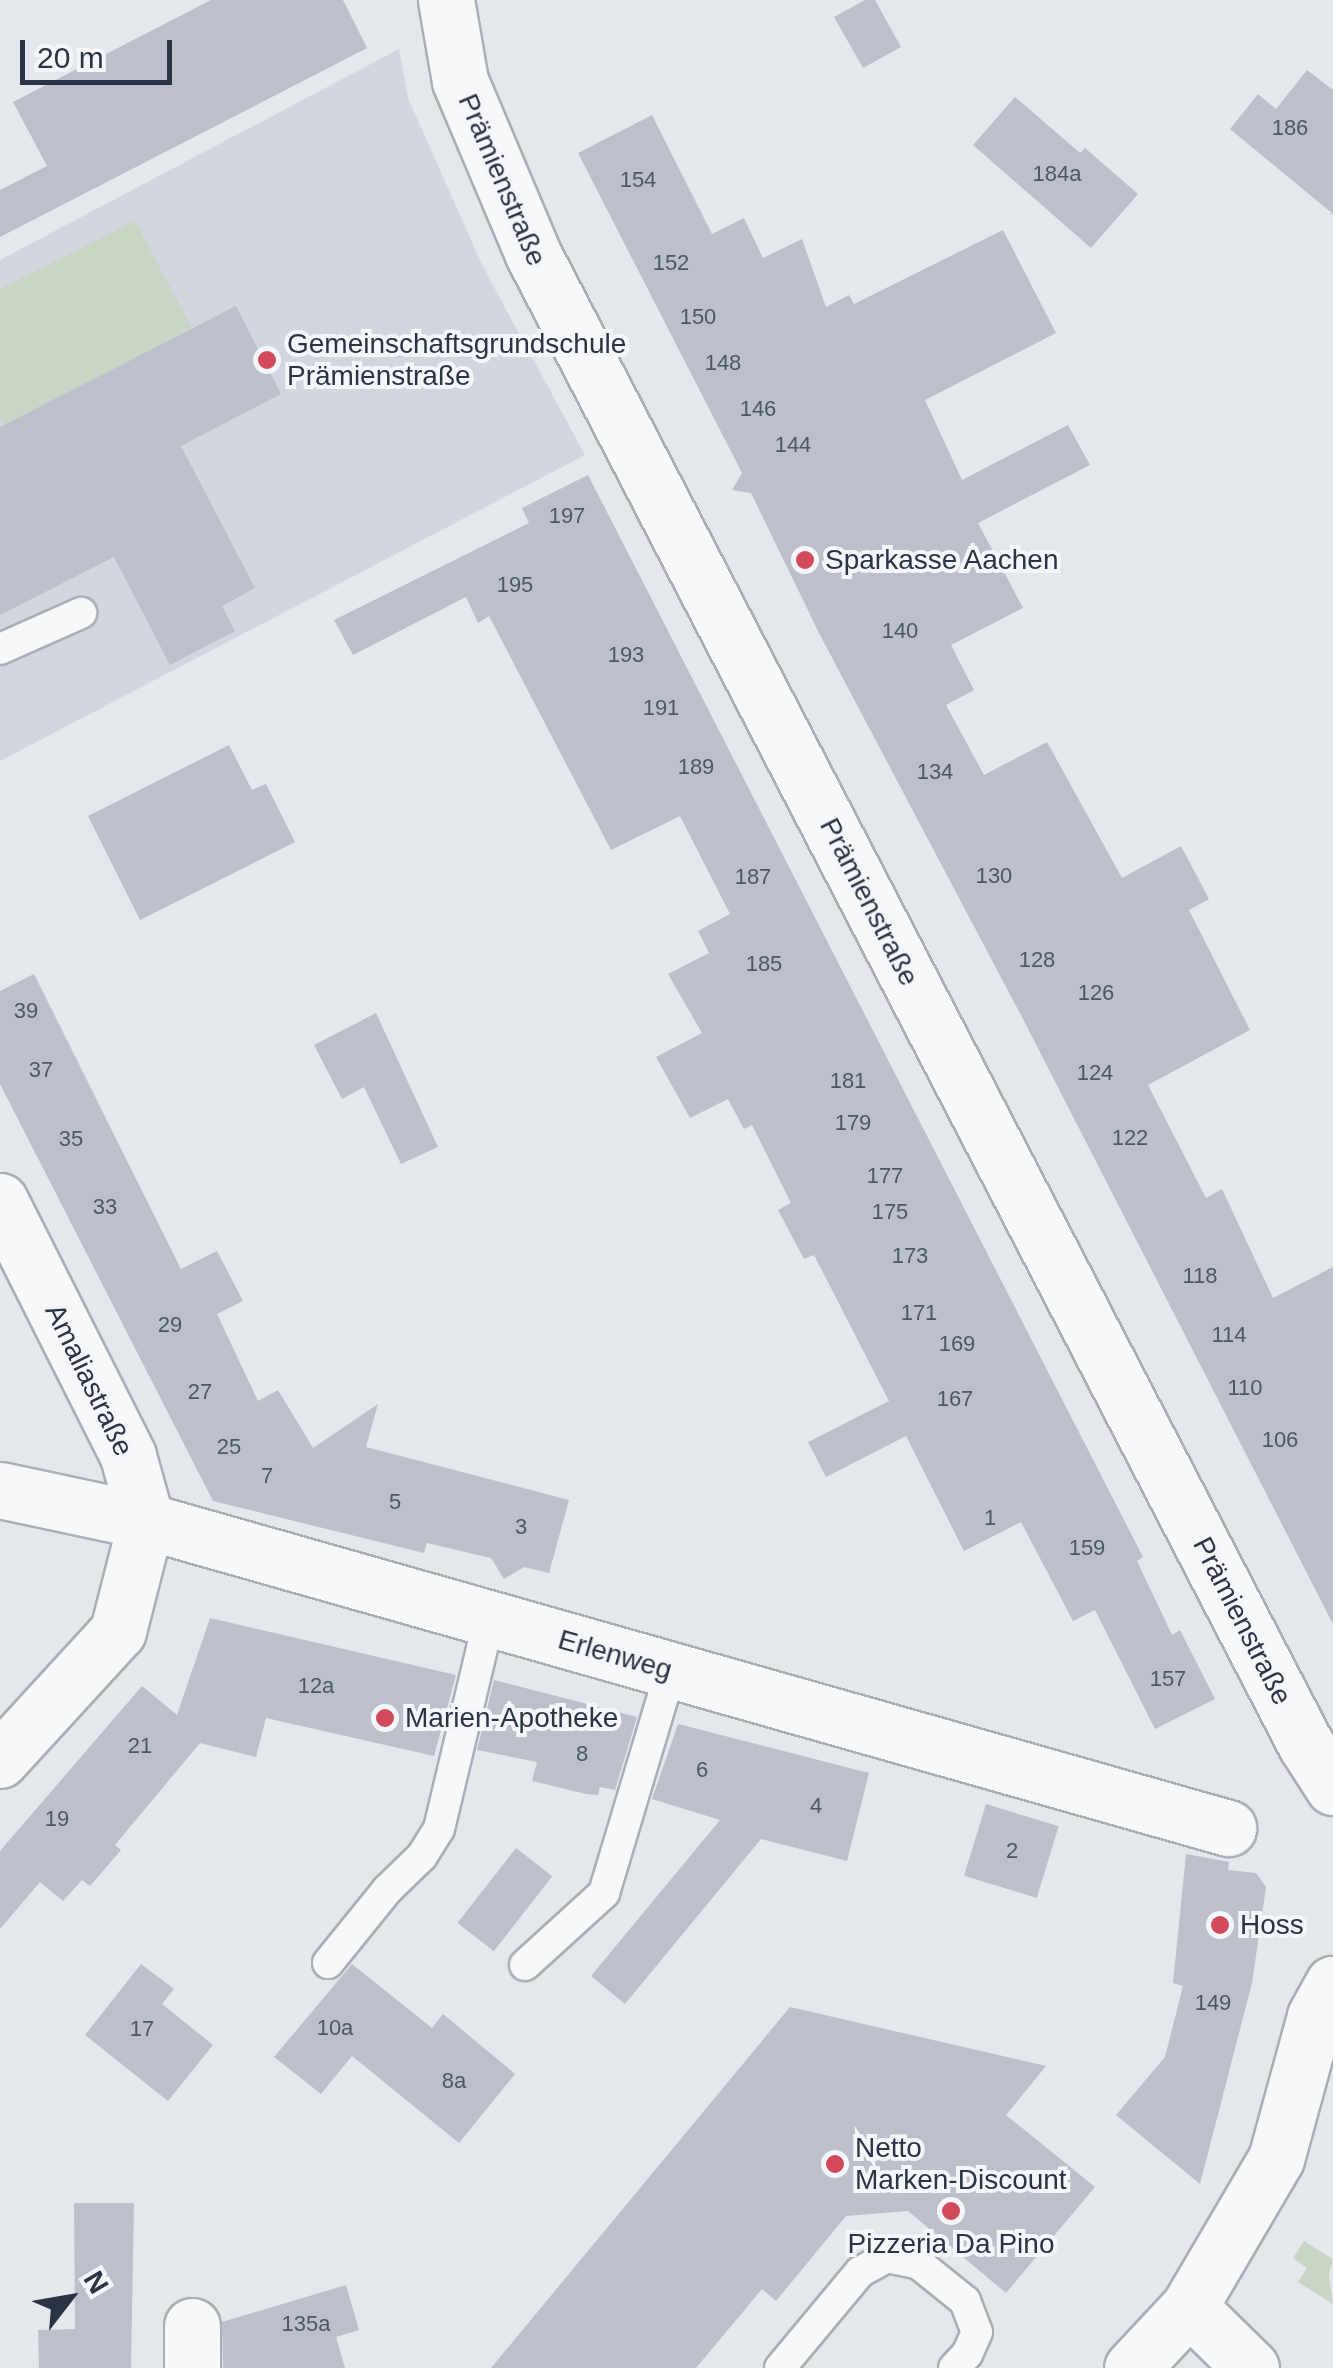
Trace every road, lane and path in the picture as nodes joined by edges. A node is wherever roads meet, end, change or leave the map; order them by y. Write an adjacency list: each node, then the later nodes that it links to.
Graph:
1 (446, 0): 10 (street, Prämienstraße)
2 (81, 613): 3 (lane)
3 (0, 649)
4 (0, 1200): 6 (street, Amaliastraße)
5 (0, 1490): 6 (street, Erlenweg)
6 (146, 1522): 7 (street, Erlenweg); 9 (street, Amaliastraße)
7 (490, 1619): 8 (street, Erlenweg); 12 (lane)
8 (670, 1670): 11 (street, Erlenweg); 13 (lane)
9 (0, 1760)
10 (1333, 1788)
11 (1228, 1828)
12 (328, 1963)
13 (524, 1965)
14 (1333, 1984): 15 (street)
15 (1190, 2308): 18 (street); 19 (street)
16 (780, 2368): 17 (lane)
17 (954, 2368)
18 (1132, 2368)
19 (1251, 2368)

